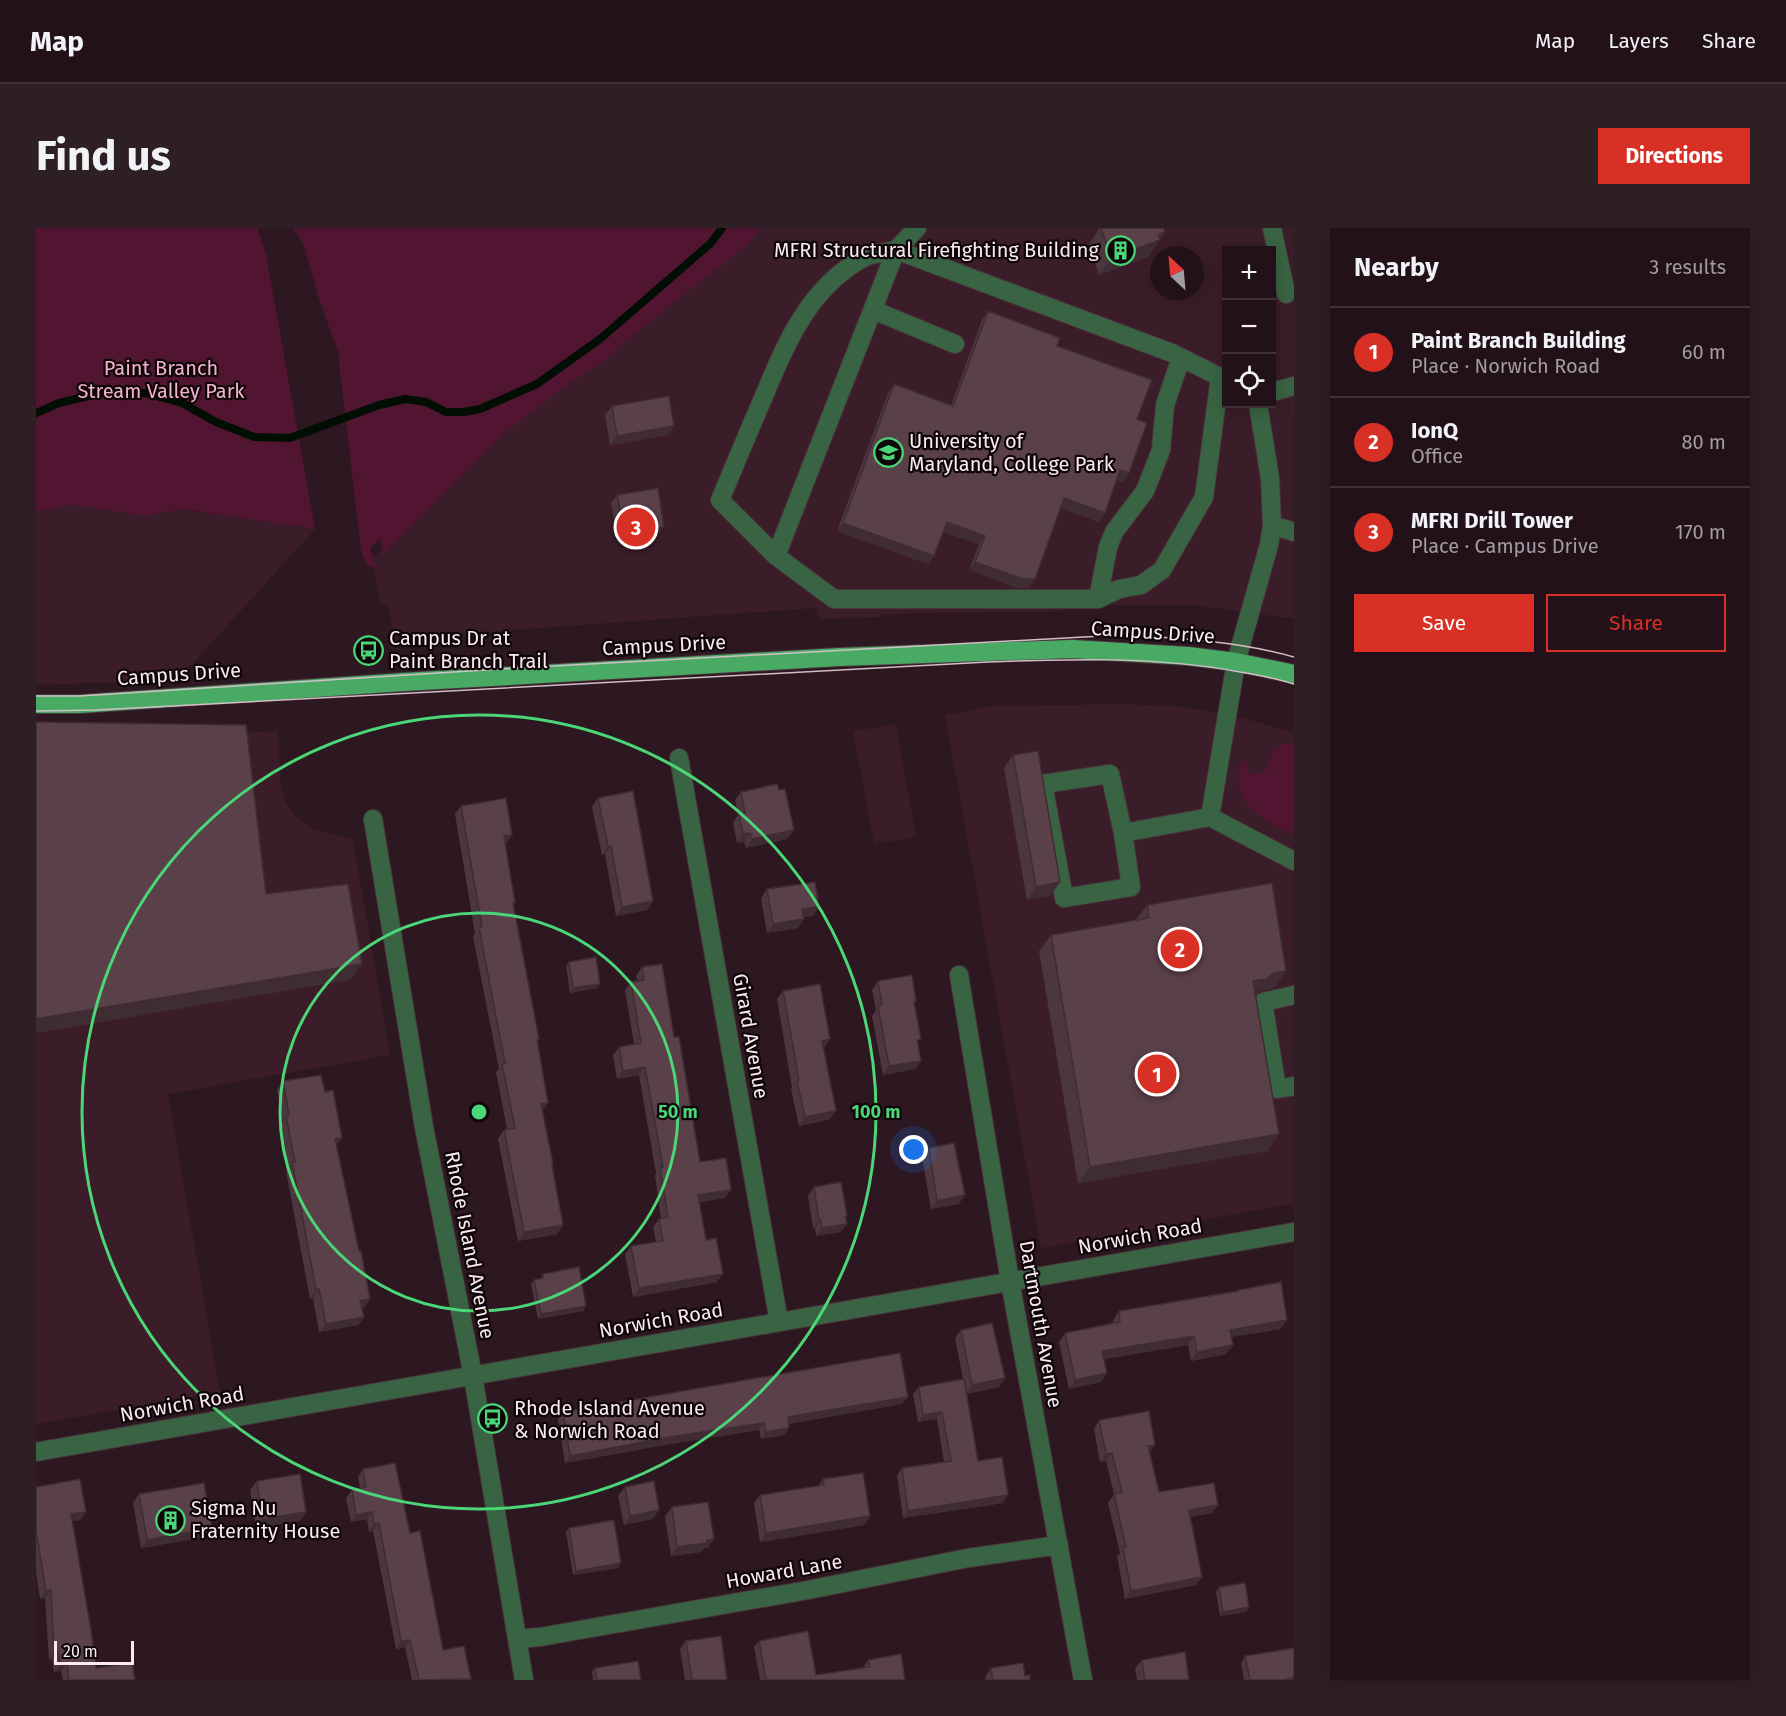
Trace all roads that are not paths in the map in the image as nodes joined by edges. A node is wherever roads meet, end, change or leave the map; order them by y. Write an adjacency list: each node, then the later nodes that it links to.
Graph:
1 (917, 228): 3 (street)
2 (1272, 228): 4 (street)
3 (896, 250): 5 (street); 7 (street); 15 (street)
4 (1286, 294)
5 (873, 310): 6 (street); 15 (street)
6 (955, 344)
7 (1181, 358): 8 (street); 16 (street)
8 (1222, 378)
9 (1222, 384): 16 (street)
10 (1294, 386): 11 (street)
11 (1276, 391)
12 (1259, 408): 13 (street)
13 (1272, 525): 14 (street); 17 (street)
14 (1294, 532)
15 (776, 556): 16 (street)
16 (1098, 598)
17 (1236, 662): 18 (main road, Campus Drive); 19 (main road, Campus Drive); 21 (street)
18 (1294, 674)
19 (36, 704)
20 (679, 759): 30 (street, Girard Avenue)
21 (1210, 817): 23 (street); 24 (street)
22 (373, 819): 31 (street, Rhode Island Avenue)
23 (1123, 833): 23 (street)
24 (1294, 861)
25 (959, 975): 29 (street, Dartmouth Avenue)
26 (1294, 995): 27 (street)
27 (1294, 1086)
28 (1294, 1232): 29 (street, Norwich Road)
29 (1010, 1281): 30 (street, Norwich Road); 33 (street, Dartmouth Avenue)
30 (779, 1322): 31 (street, Norwich Road)
31 (473, 1376): 32 (street, Norwich Road); 34 (street, Rhode Island Avenue)
32 (36, 1452)
33 (1059, 1545): 34 (street, Howard Lane); 36 (street, Dartmouth Avenue)
34 (517, 1639): 35 (street, Rhode Island Avenue)
35 (524, 1680)
36 (1083, 1680)

